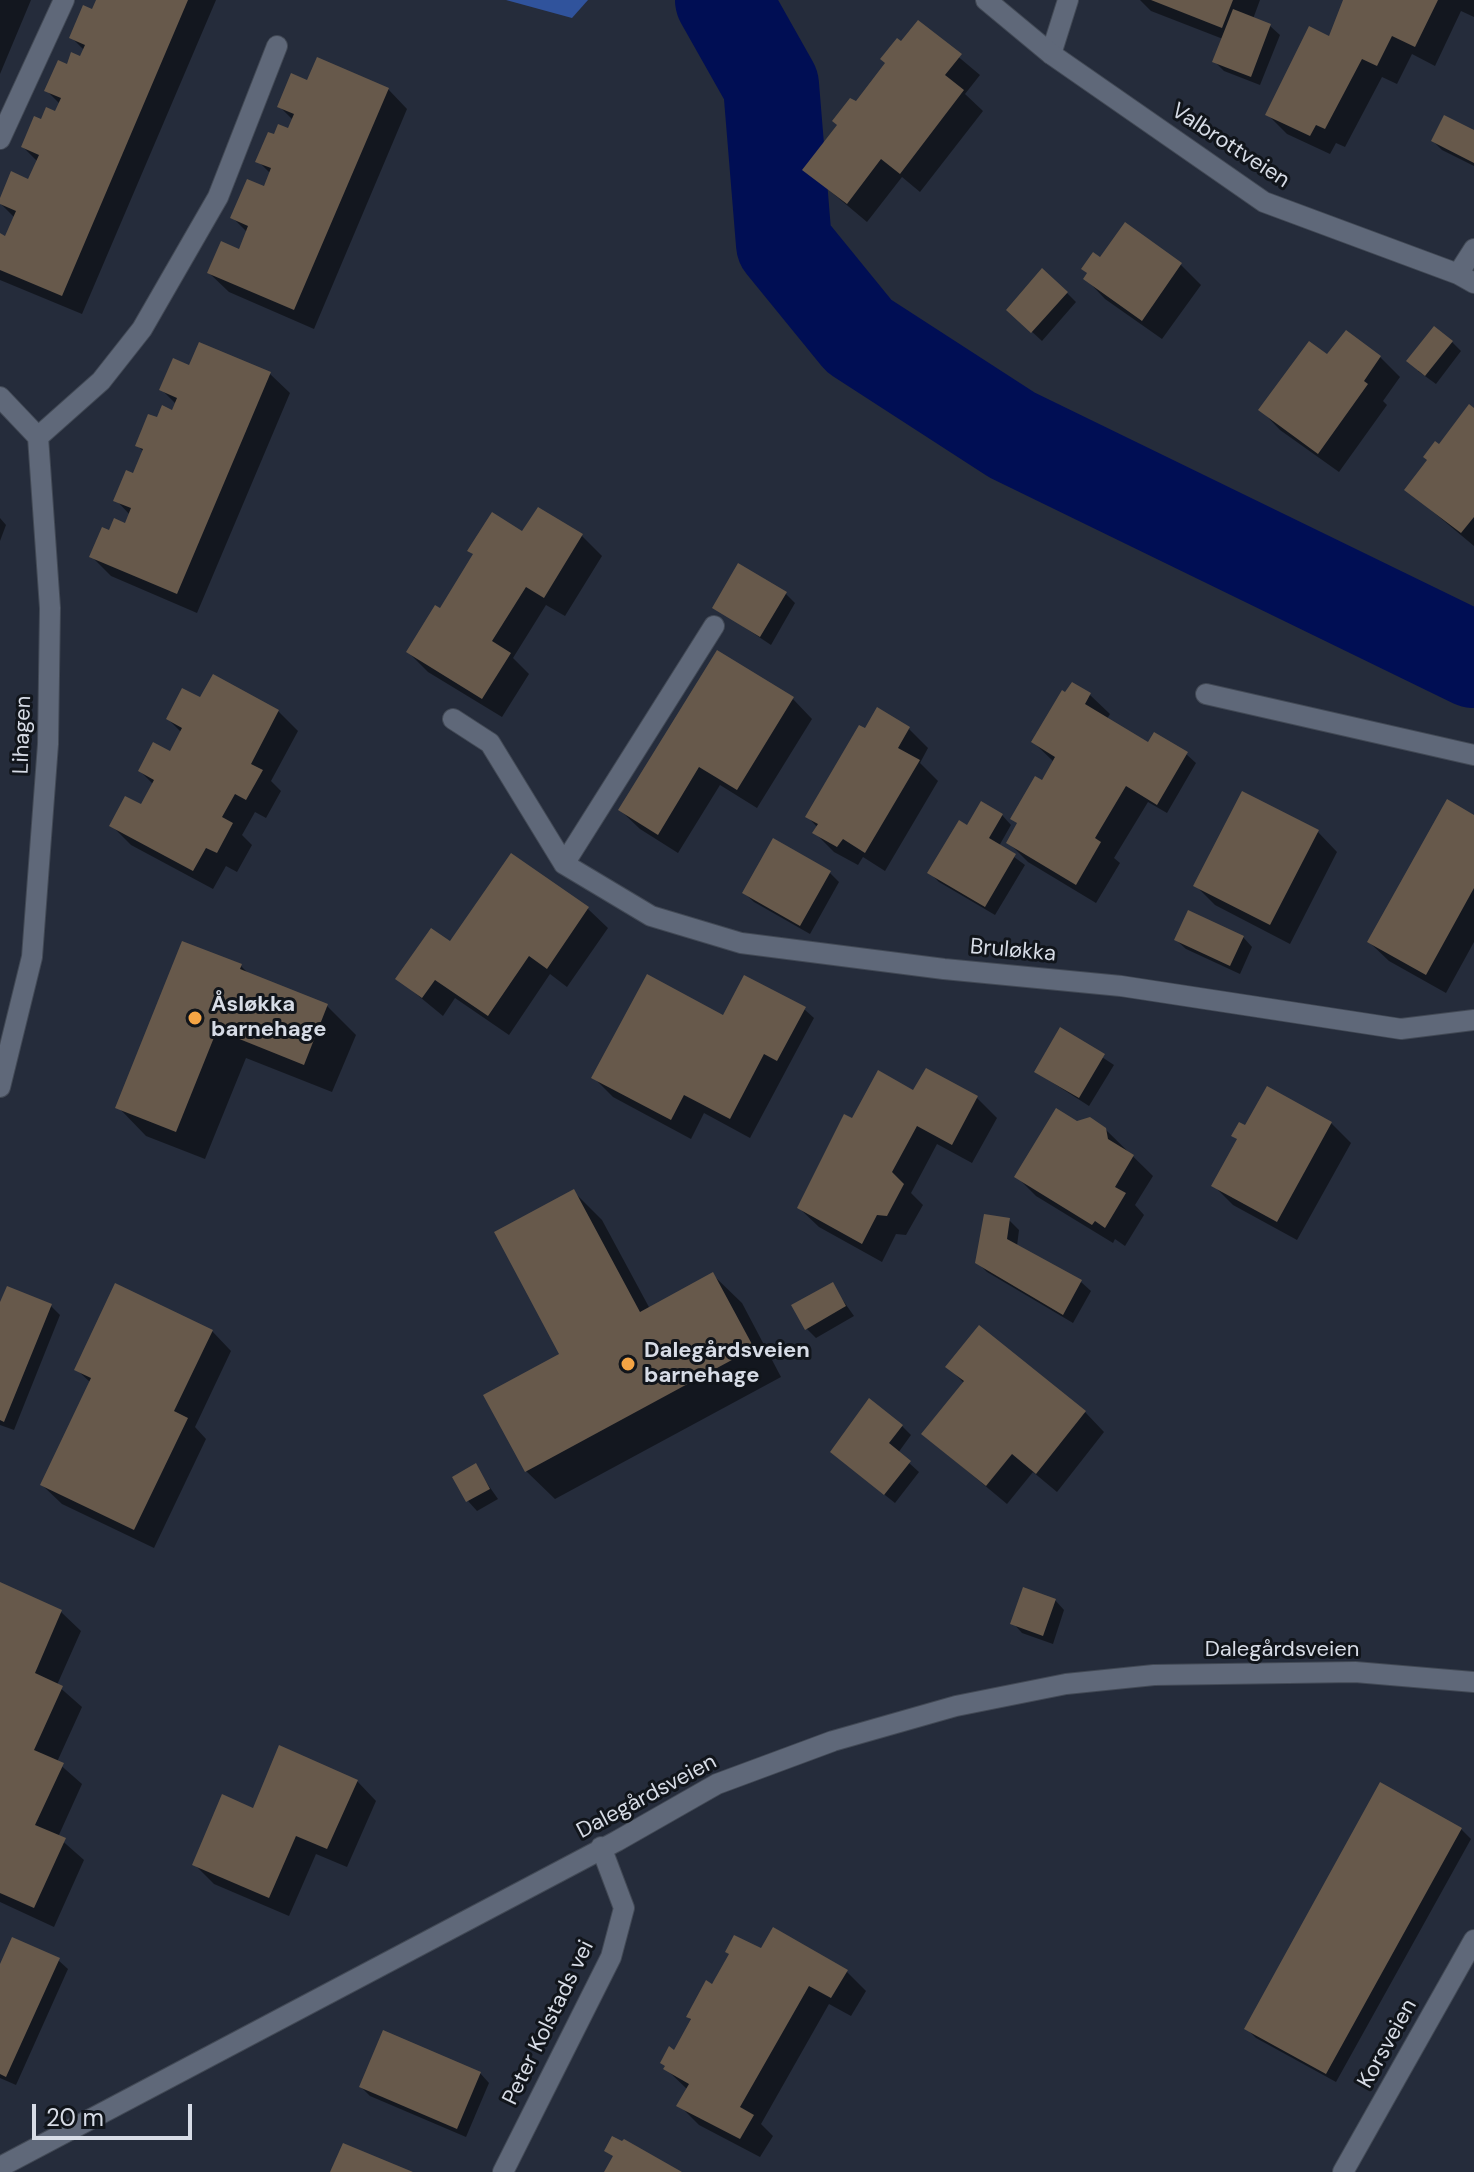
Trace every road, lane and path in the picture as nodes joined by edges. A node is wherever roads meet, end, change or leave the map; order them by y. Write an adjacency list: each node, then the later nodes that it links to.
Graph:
1 (64, 0): 6 (street)
2 (986, 0): 5 (street, Valbrottveien)
3 (1068, 0): 5 (street)
4 (277, 46): 10 (street)
5 (1051, 54): 8 (street, Valbrottveien)
6 (0, 139)
7 (1474, 249): 8 (street)
8 (1466, 278)
9 (0, 397): 10 (street)
10 (38, 437): 17 (street, Lihagen)
11 (714, 626): 15 (street)
12 (1206, 694): 14 (street)
13 (453, 719): 15 (street, Bruløkka)
14 (1474, 755)
15 (564, 864): 16 (street, Bruløkka)
16 (1474, 1020)
17 (0, 1087)
18 (1474, 1682): 19 (street, Dalegårdsveien)
19 (601, 1847): 21 (street, Dalegårdsveien); 22 (street, Peter Kolstads vei)
20 (1474, 1940): 23 (street, Korsveien)
21 (0, 2167)
22 (503, 2172)
23 (1343, 2172)

